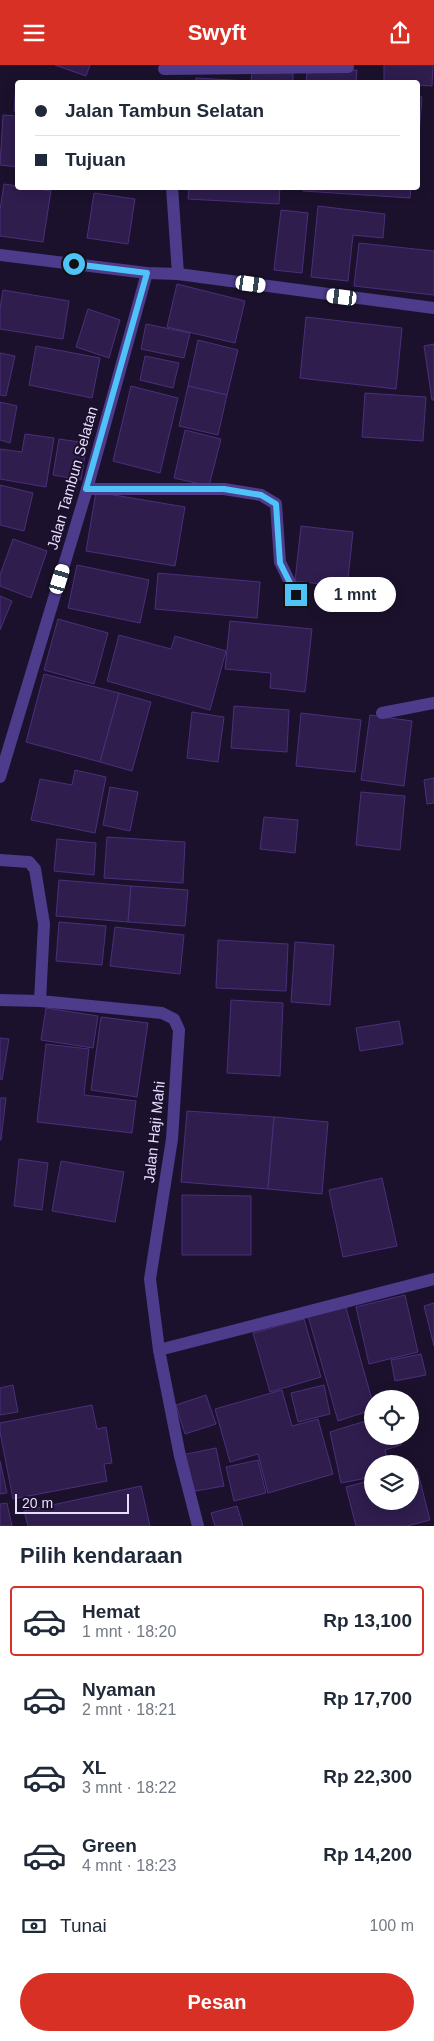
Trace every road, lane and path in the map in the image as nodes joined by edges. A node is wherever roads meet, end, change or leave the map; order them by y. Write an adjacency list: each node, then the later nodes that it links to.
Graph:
1 (164, 67): 2 (street); 3 (street)
2 (348, 67)
3 (165, 80)
4 (172, 190): 7 (street)
5 (0, 255): 6 (street)
6 (147, 273): 7 (street); 9 (street, Jalan Tambun Selatan)
7 (178, 274): 8 (street)
8 (434, 308)
9 (86, 489): 10 (street); 13 (street, Jalan Tambun Selatan)
10 (296, 595)
11 (434, 703): 12 (street)
12 (382, 713)
13 (0, 777)
14 (0, 860): 16 (street)
15 (0, 1000): 16 (street)
16 (40, 1001): 18 (street, Jalan Haji Mahi)
17 (434, 1279): 18 (street)
18 (158, 1350): 19 (street, Jalan Haji Mahi)
19 (198, 1526)

